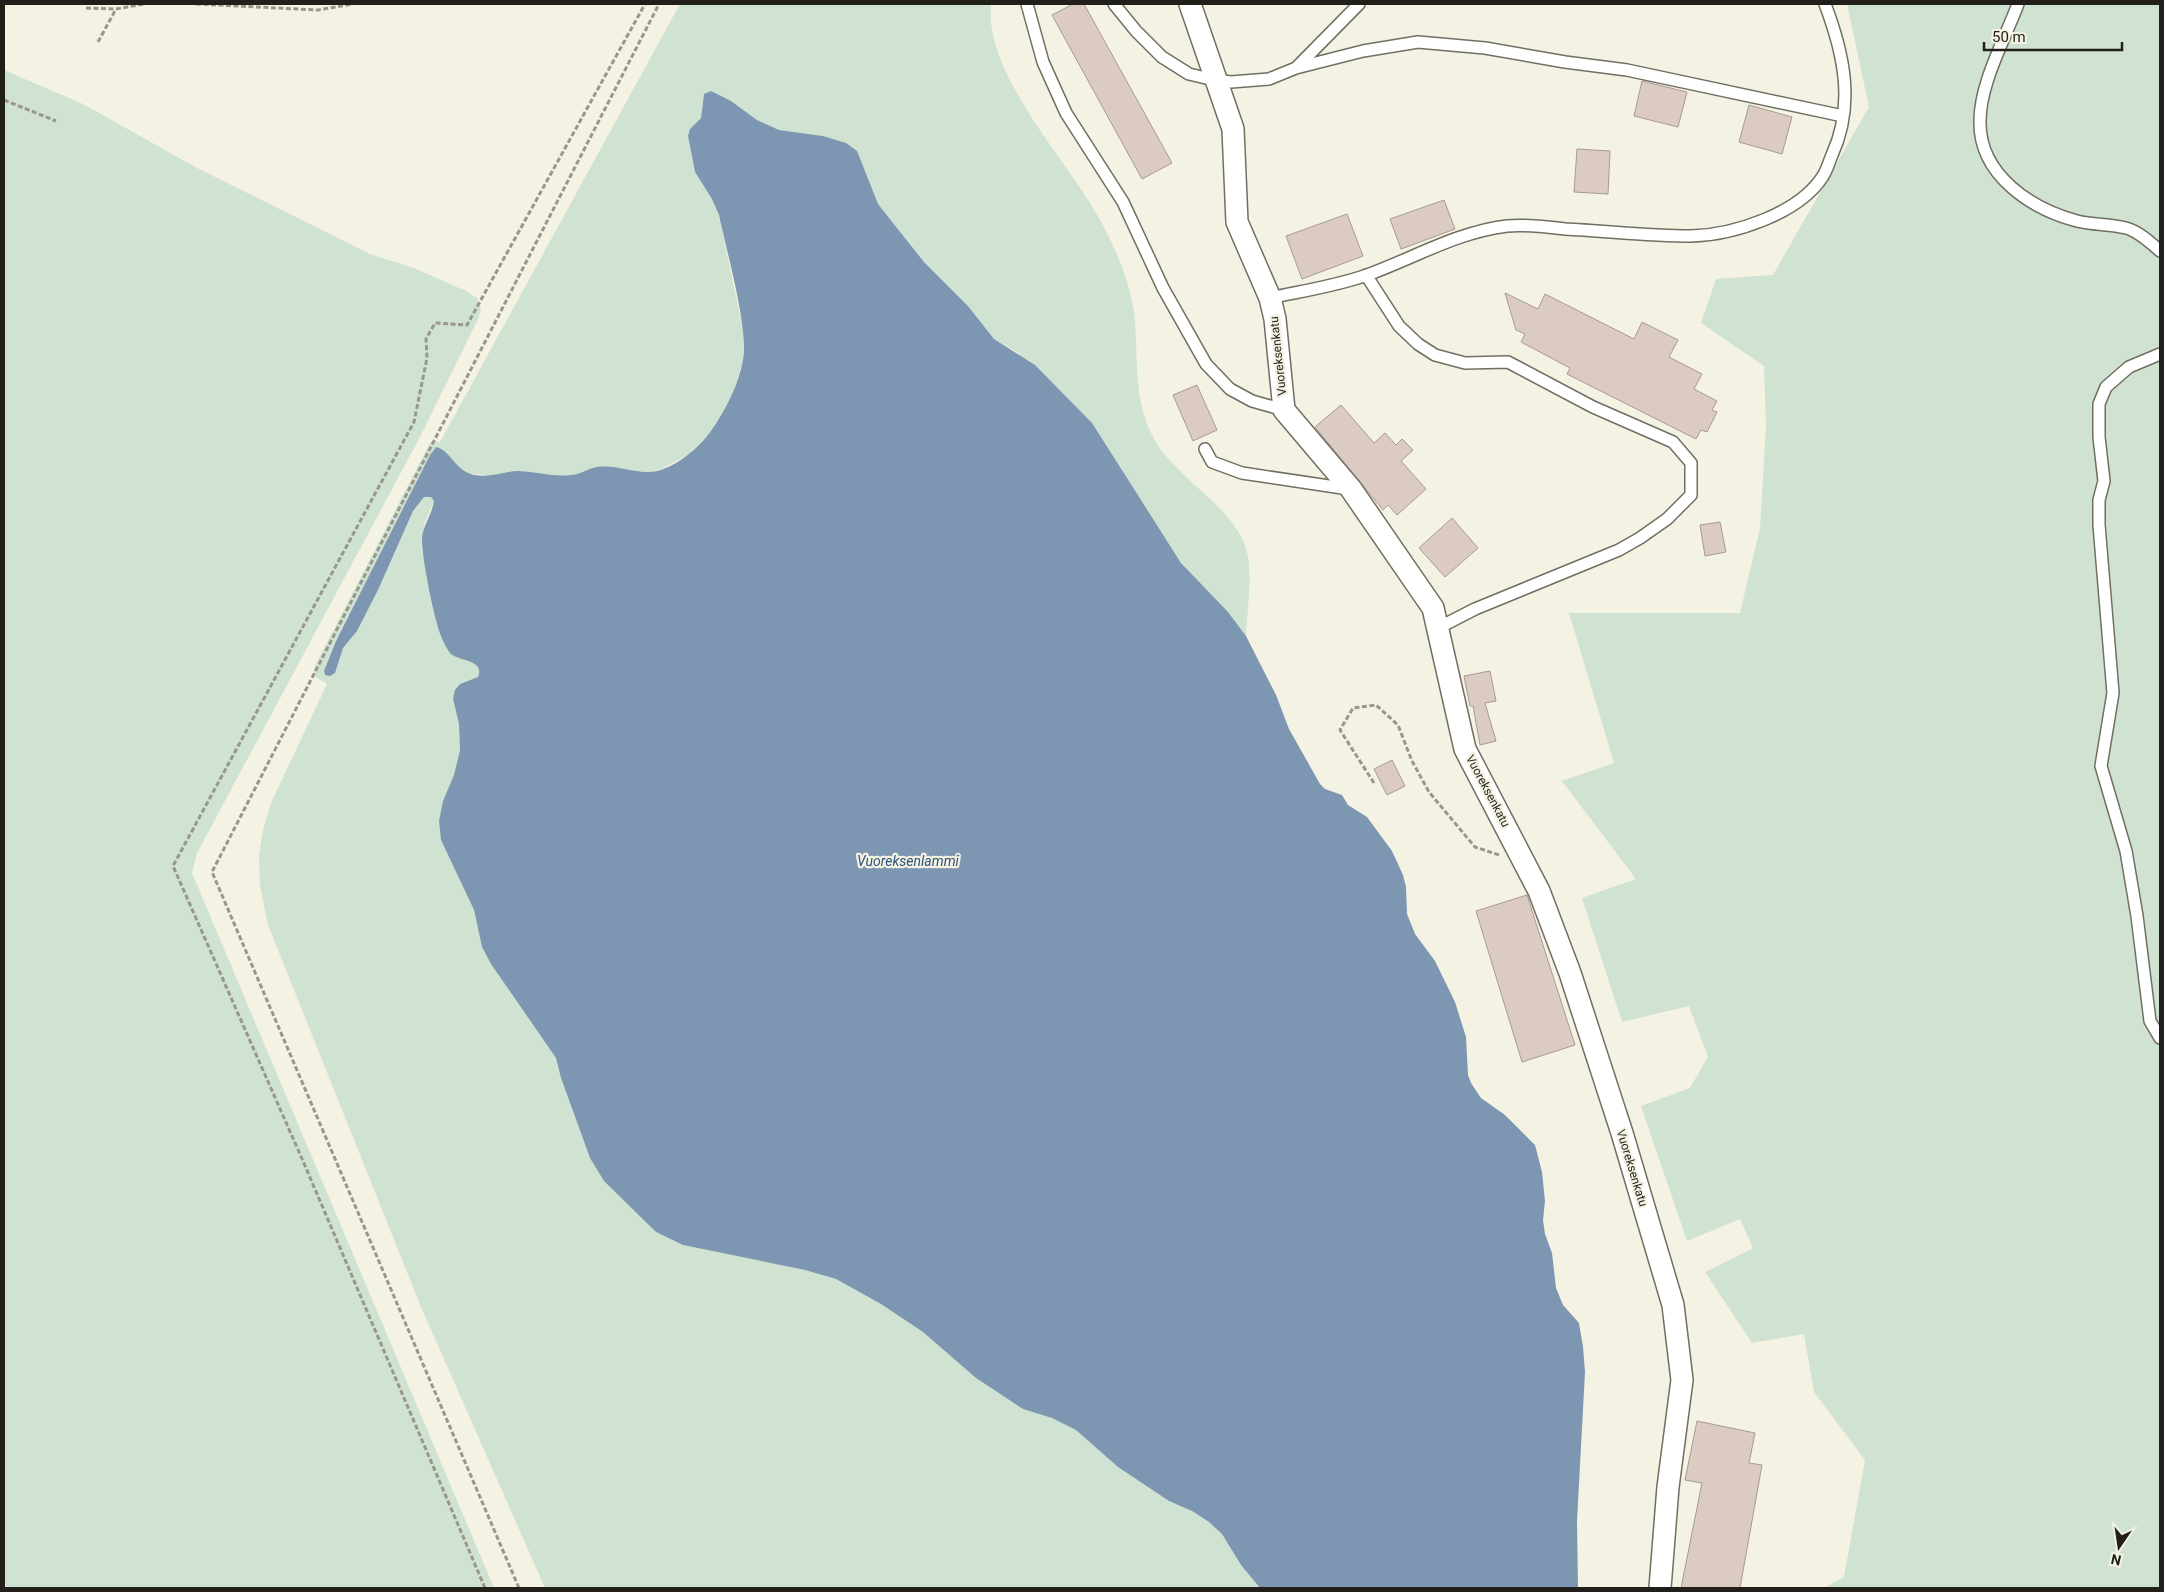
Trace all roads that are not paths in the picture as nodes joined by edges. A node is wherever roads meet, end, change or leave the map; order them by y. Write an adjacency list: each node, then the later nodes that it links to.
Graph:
1 (1027, 4): 14 (lane)
2 (1114, 4): 8 (lane)
3 (1190, 4): 8 (street, Vuoreksenkatu)
4 (1359, 4): 7 (lane)
5 (1825, 4): 9 (lane)
6 (2018, 4): 10 (lane)
7 (1296, 68): 8 (lane); 9 (lane)
8 (1214, 80): 12 (street, Vuoreksenkatu)
9 (1843, 116): 11 (lane)
10 (2160, 252)
11 (1366, 275): 12 (lane); 17 (lane)
12 (1270, 298): 14 (street, Vuoreksenkatu)
13 (2160, 354): 18 (lane)
14 (1284, 410): 16 (street, Vuoreksenkatu)
15 (1205, 449): 16 (lane)
16 (1351, 490): 17 (street, Vuoreksenkatu)
17 (1438, 628): 19 (street, Vuoreksenkatu)
18 (2160, 1038)
19 (1660, 1588)

